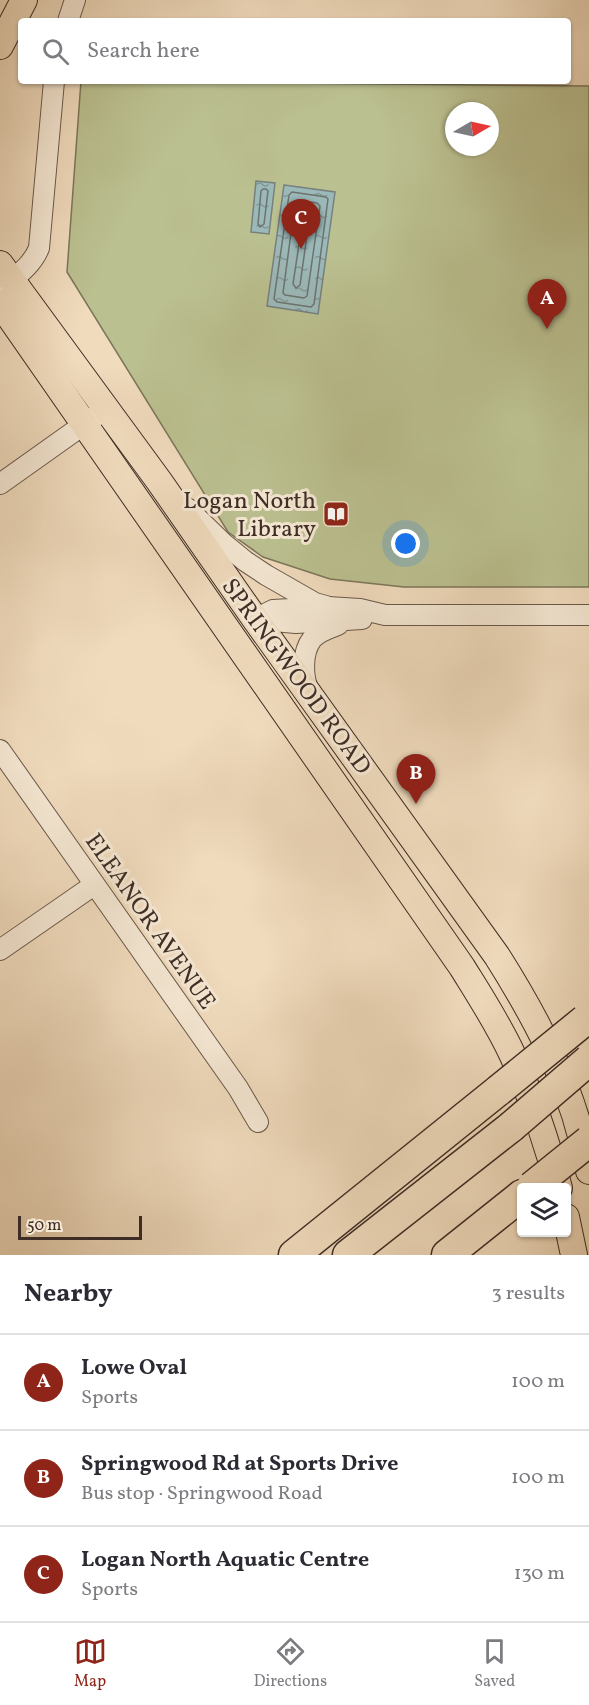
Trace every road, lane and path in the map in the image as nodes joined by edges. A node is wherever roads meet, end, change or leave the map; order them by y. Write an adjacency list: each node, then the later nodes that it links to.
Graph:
1 (24, 0): 4 (main road)
2 (75, 0): 3 (street)
3 (69, 18)
4 (1, 45)
5 (54, 84): 6 (street)
6 (4, 278): 8 (main road, SPRINGWOOD ROAD)
7 (0, 303): 9 (main road, SPRINGWOOD ROAD)
8 (107, 408): 9 (street); 10 (main road, SPRINGWOOD ROAD)
9 (84, 424): 12 (street); 13 (main road, SPRINGWOOD ROAD)
10 (139, 453): 11 (main road, SPRINGWOOD ROAD); 13 (main road)
11 (159, 481): 14 (street); 17 (main road, SPRINGWOOD ROAD)
12 (0, 484)
13 (139, 505): 19 (main road, SPRINGWOOD ROAD)
14 (328, 607): 15 (street); 17 (street)
15 (385, 615): 16 (street); 18 (street)
16 (589, 615)
17 (255, 619): 18 (street); 19 (main road); 20 (main road, SPRINGWOOD ROAD)
18 (352, 620): 20 (street)
19 (231, 636): 29 (main road, SPRINGWOOD ROAD)
20 (313, 699): 27 (main road, SPRINGWOOD ROAD)
21 (0, 750): 22 (street, ELEANOR AVENUE)
22 (94, 885): 23 (street); 26 (street, ELEANOR AVENUE)
23 (0, 950)
24 (587, 1018): 33 (highway, bridge)
25 (589, 1060): 34 (highway, bridge)
26 (258, 1122)
27 (587, 1145): 28 (main road, SPRINGWOOD ROAD); 30 (highway, bridge)
28 (589, 1170)
29 (538, 1183)
30 (543, 1183)
31 (517, 1203): 35 (highway)
32 (571, 1237): 36 (main road)
33 (294, 1255)
34 (348, 1255)
35 (447, 1255)
36 (574, 1255)

